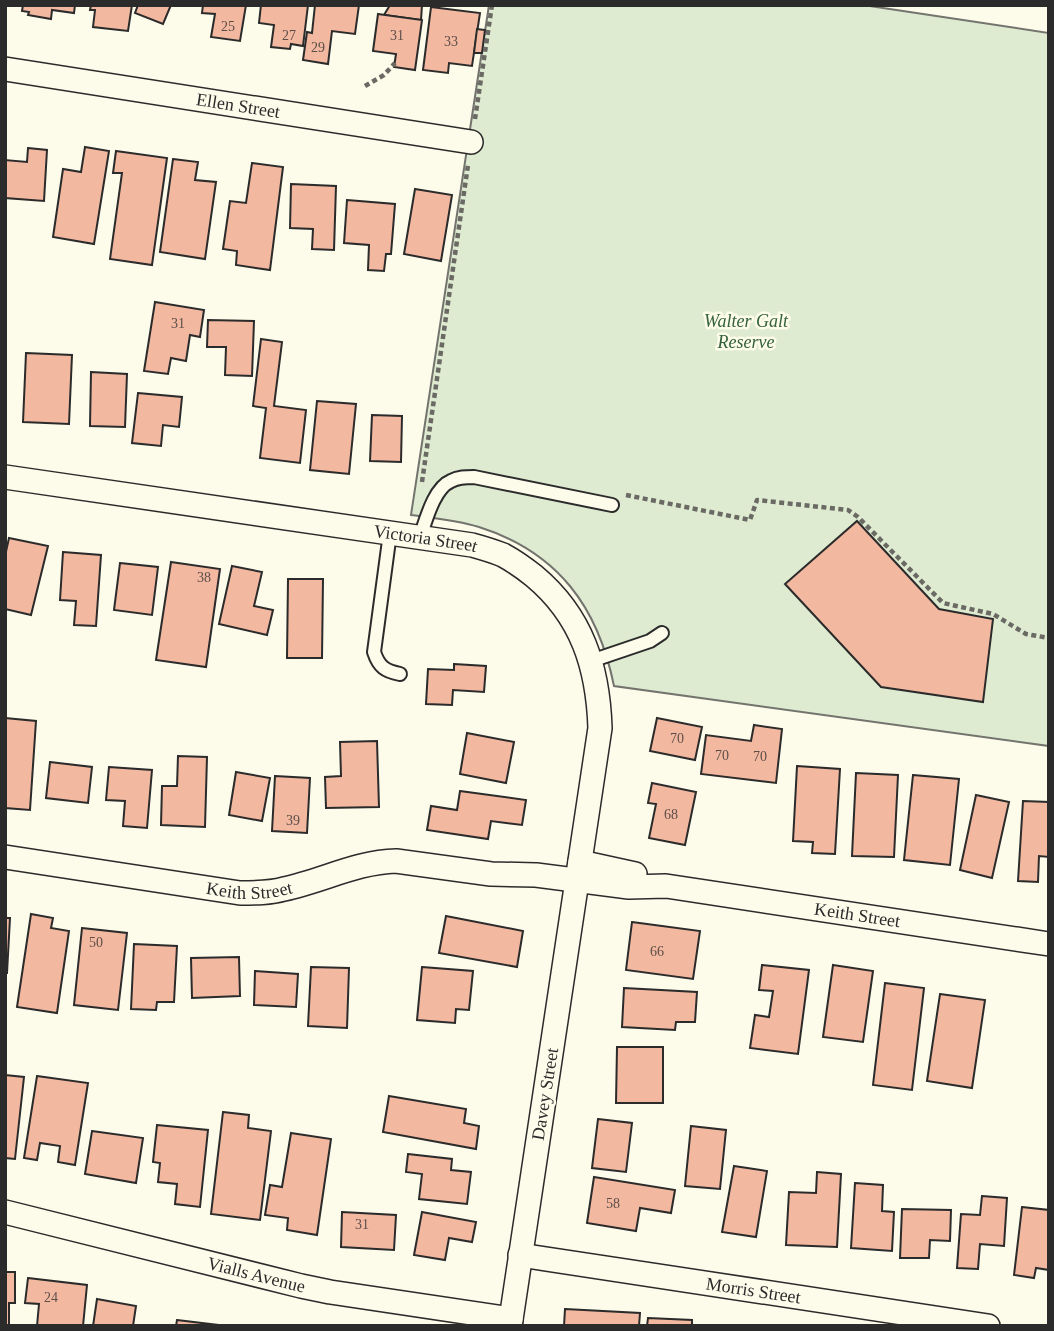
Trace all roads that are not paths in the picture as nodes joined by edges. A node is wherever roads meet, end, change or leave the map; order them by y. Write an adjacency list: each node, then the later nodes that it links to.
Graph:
1 (5, 69): 2 (street, Ellen Street)
2 (471, 142)
3 (5, 477): 5 (street, Victoria Street)
4 (612, 505): 6 (lane)
5 (390, 533): 6 (street, Victoria Street); 9 (lane)
6 (420, 537): 8 (street, Victoria Street)
7 (662, 633): 8 (lane)
8 (591, 661): 11 (street, Victoria Street)
9 (400, 674)
10 (5, 857): 11 (street, Keith Street)
11 (577, 879): 12 (street, Keith Street); 14 (street, Davey Street)
12 (1049, 944)
13 (5, 1212): 15 (street, Vialls Avenue)
14 (520, 1255): 15 (street, Davey Street); 16 (street, Morris Street)
15 (511, 1323)
16 (988, 1326)

